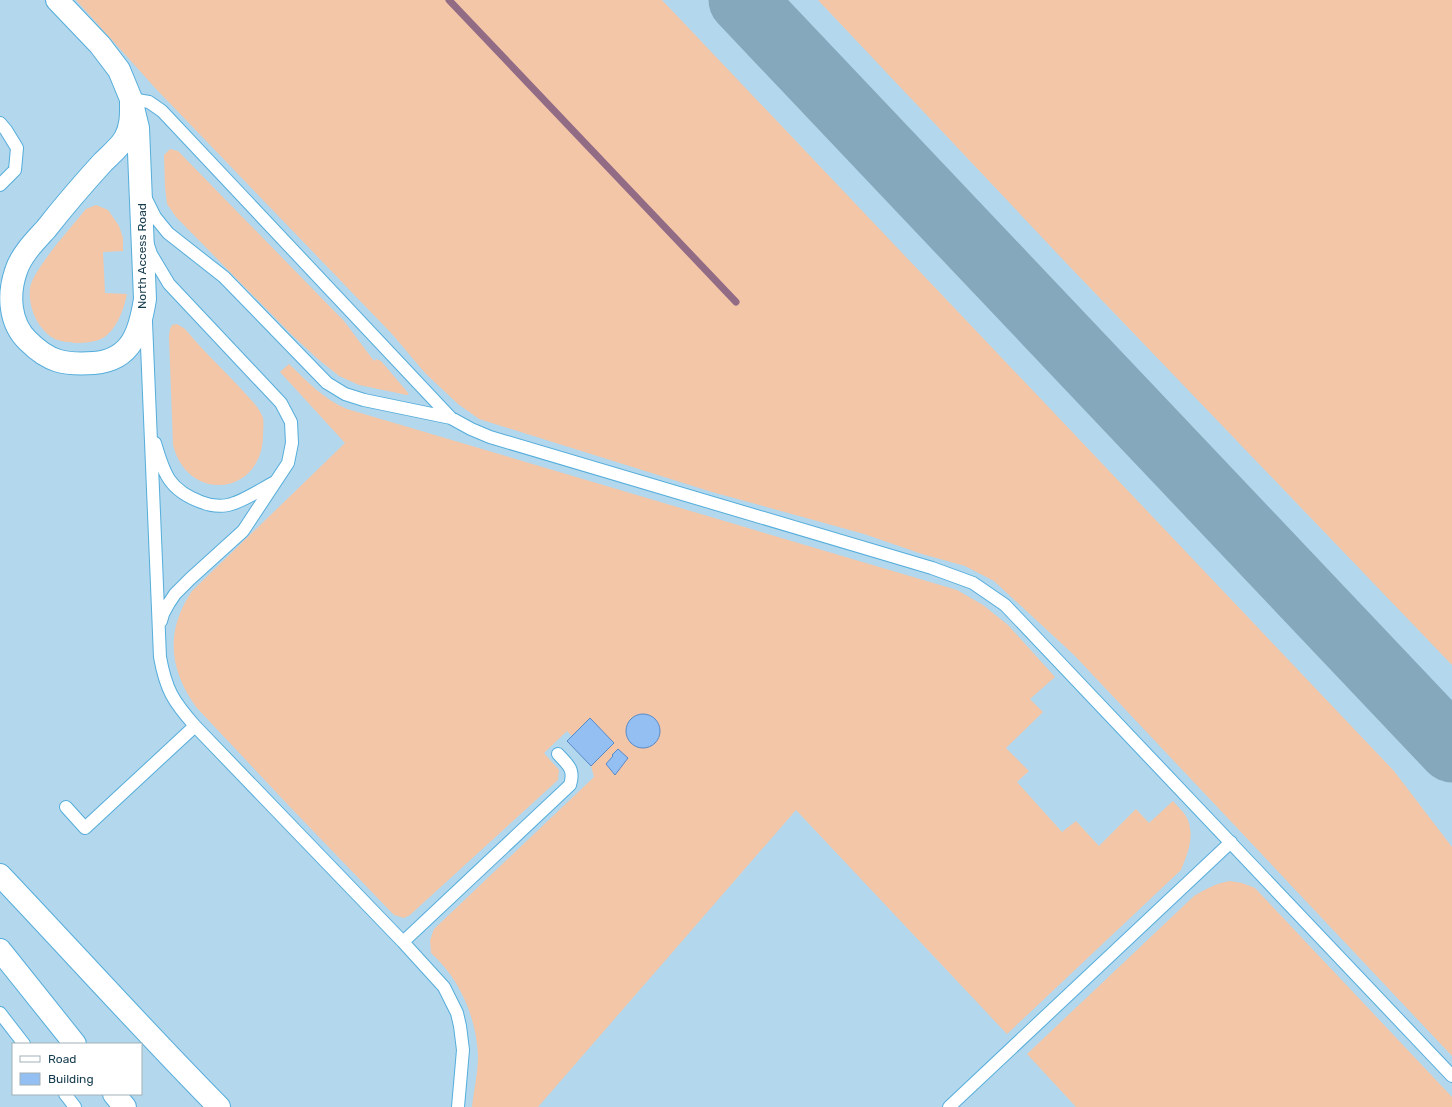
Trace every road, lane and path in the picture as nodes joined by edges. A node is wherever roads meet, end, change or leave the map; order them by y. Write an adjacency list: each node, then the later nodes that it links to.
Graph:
1 (58, 0): 2 (street, North Access Road)
2 (131, 99): 5 (street, North Access Road); 7 (street, North Access Road); 8 (lane)
3 (0, 123): 4 (lane)
4 (0, 185)
5 (141, 189): 6 (street, North Access Road); 8 (lane)
6 (142, 225): 7 (street, North Access Road); 10 (lane)
7 (145, 299): 9 (lane)
8 (451, 418): 15 (lane)
9 (150, 423): 10 (lane); 11 (lane)
10 (277, 480): 11 (lane)
11 (159, 630): 12 (lane)
12 (195, 726): 14 (lane); 17 (lane)
13 (558, 754): 17 (lane)
14 (66, 806)
15 (1231, 842): 22 (lane); 29 (lane)
16 (0, 875): 27 (street)
17 (403, 942): 28 (lane)
18 (0, 950): 21 (street)
19 (0, 1013): 20 (lane)
20 (23, 1043)
21 (74, 1043)
22 (1452, 1076)
23 (66, 1095): 25 (lane)
24 (115, 1095): 26 (street)
25 (75, 1107)
26 (125, 1107)
27 (218, 1107)
28 (458, 1107)
29 (949, 1107)

